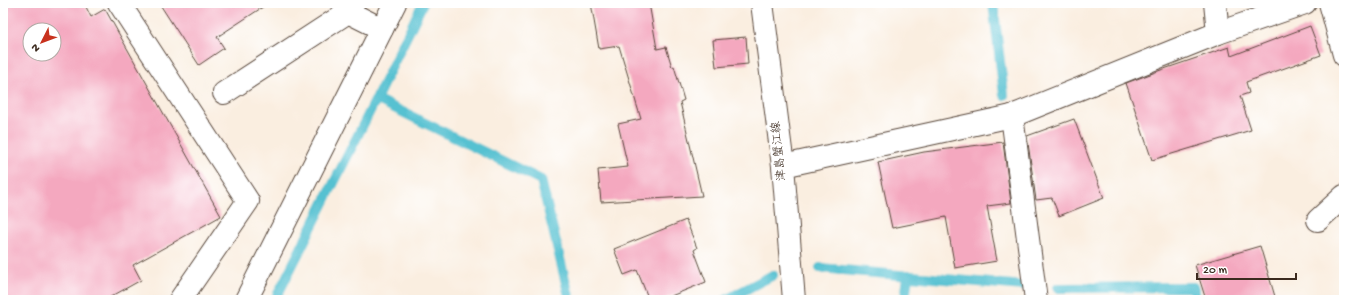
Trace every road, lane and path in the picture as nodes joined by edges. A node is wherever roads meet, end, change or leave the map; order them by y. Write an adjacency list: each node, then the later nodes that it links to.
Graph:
1 (119, 3): 15 (street)
2 (395, 3): 7 (street)
3 (762, 3): 12 (street, 津島蟹江線)
4 (1215, 3): 8 (street)
5 (1305, 3): 8 (street)
6 (1330, 3): 9 (street)
7 (382, 29): 10 (street); 16 (street)
8 (1218, 33): 11 (street)
9 (1344, 55)
10 (224, 93)
11 (1012, 116): 12 (street); 18 (street)
12 (783, 166): 17 (street, 津島蟹江線)
13 (1344, 196): 14 (street)
14 (1318, 220)
15 (180, 300)
16 (246, 300)
17 (794, 300)
18 (1036, 300)

